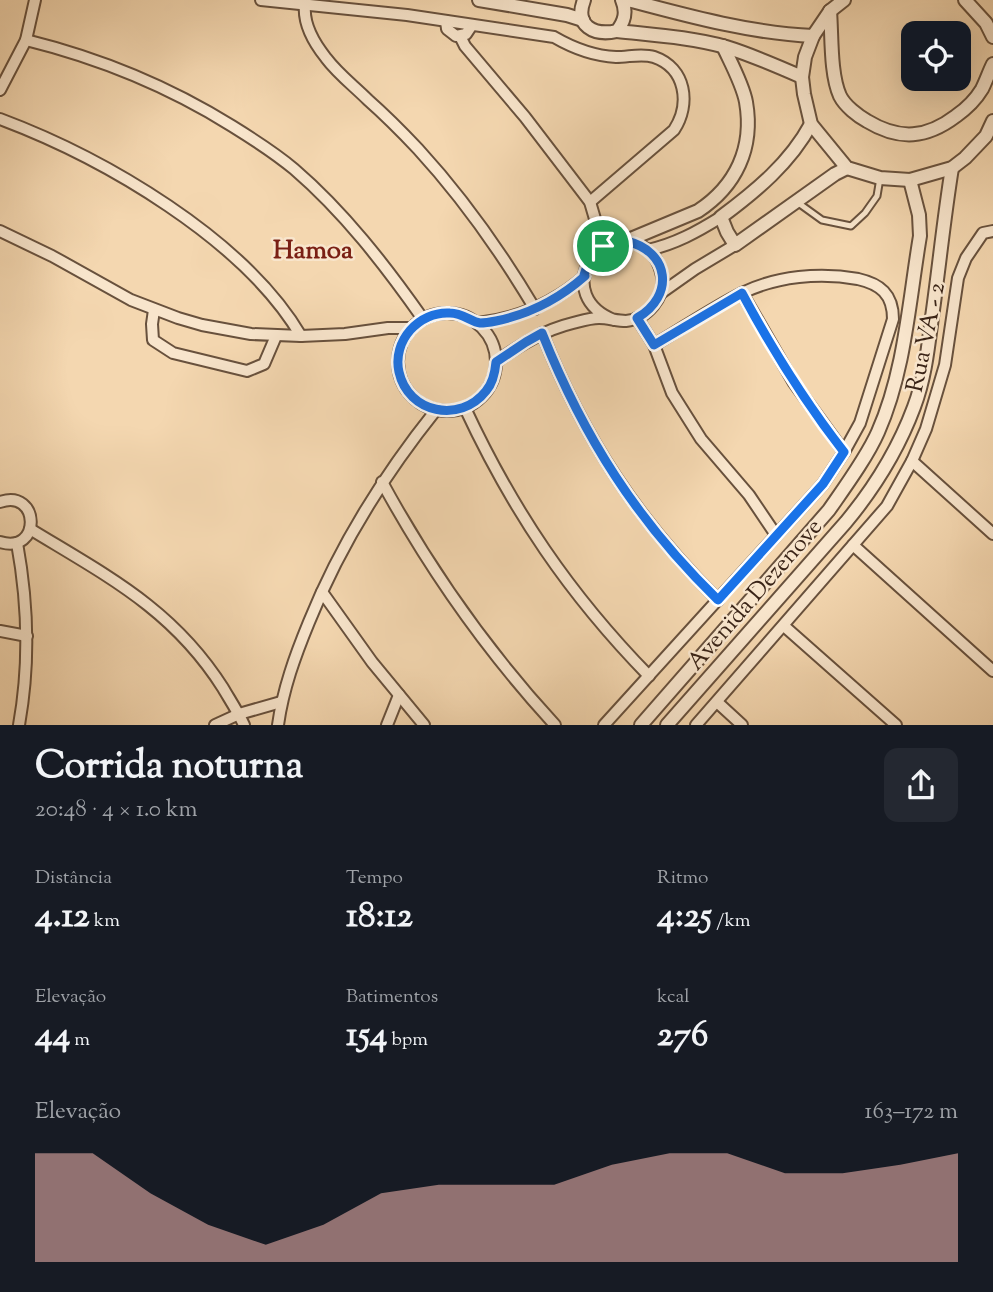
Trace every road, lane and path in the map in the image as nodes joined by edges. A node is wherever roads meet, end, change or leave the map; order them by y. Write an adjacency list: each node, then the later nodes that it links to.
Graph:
1 (34, 0): 18 (street)
2 (261, 0): 9 (street)
3 (479, 0): 11 (street)
4 (584, 0): 11 (street)
5 (622, 0): 14 (street)
6 (628, 0): 16 (street)
7 (844, 0): 10 (street)
8 (965, 0): 17 (street)
9 (305, 5): 12 (street); 43 (street)
10 (830, 11): 16 (street); 20 (street)
11 (583, 20): 14 (street)
12 (446, 21): 13 (street); 15 (street)
13 (472, 25): 15 (street); 31 (street)
14 (617, 31): 19 (street)
15 (460, 36): 31 (street)
16 (813, 36): 21 (street)
17 (993, 37)
18 (26, 40): 22 (street); 46 (street)
19 (723, 46): 21 (street); 36 (street)
20 (993, 64)
21 (802, 77): 25 (street)
22 (0, 90)
23 (0, 120): 52 (street)
24 (993, 121): 26 (street)
25 (811, 124): 27 (street); 33 (street)
26 (989, 134): 28 (street)
27 (847, 168): 29 (street); 32 (street)
28 (951, 168): 30 (street); 86 (street, Avenida Dezenove)
29 (880, 178): 30 (street); 32 (lane)
30 (910, 180): 85 (street, Avenida Dezenove)
31 (590, 202): 38 (street)
32 (797, 202): 37 (street)
33 (721, 217): 37 (street); 39 (street)
34 (0, 231): 44 (street)
35 (993, 231): 58 (street, Rua VA - 2)
36 (626, 241): 38 (street); 39 (street)
37 (735, 245): 41 (street)
38 (603, 246): 40 (street)
39 (648, 250): 41 (street)
40 (584, 275): 43 (street); 47 (street)
41 (661, 293): 45 (street)
42 (742, 293): 53 (street); 57 (street); 57 (street)
43 (535, 309): 48 (street)
44 (155, 310): 51 (street); 51 (street)
45 (637, 318): 47 (street); 53 (street)
46 (423, 319): 48 (street); 49 (street)
47 (614, 320): 50 (street)
48 (478, 323): 54 (street)
49 (411, 328): 52 (street); 56 (street)
50 (542, 333): 54 (street); 68 (street)
51 (276, 336): 52 (street)
52 (301, 337)
53 (654, 345): 63 (street)
54 (496, 362): 55 (street)
55 (465, 408): 56 (street); 73 (street)
56 (436, 410): 59 (street)
57 (844, 452): 63 (street)
58 (912, 461): 62 (street); 66 (street, Rua VA - 2)
59 (382, 482): 67 (street); 83 (street)
60 (2, 499): 61 (street)
61 (30, 529): 65 (street); 77 (street)
62 (992, 531)
63 (776, 535): 68 (street)
64 (0, 542): 65 (street)
65 (17, 543): 71 (street)
66 (853, 545): 69 (street, Rua VA - 2); 72 (street)
67 (322, 592): 74 (street); 75 (street)
68 (718, 600): 73 (street)
69 (784, 626): 76 (street, Rua VA - 2); 89 (street)
70 (0, 631): 71 (street)
71 (27, 636): 78 (street)
72 (993, 671)
73 (649, 676): 84 (street)
74 (398, 695): 81 (street); 82 (street)
75 (281, 702): 77 (street); 80 (street)
76 (717, 702): 87 (street, Rua VA - 2); 88 (street)
77 (242, 720): 79 (street)
78 (19, 725)
79 (215, 725)
80 (278, 725)
81 (387, 725)
82 (424, 725)
83 (555, 725)
84 (604, 725)
85 (640, 725)
86 (667, 725)
87 (696, 725)
88 (743, 725)
89 (896, 725)

